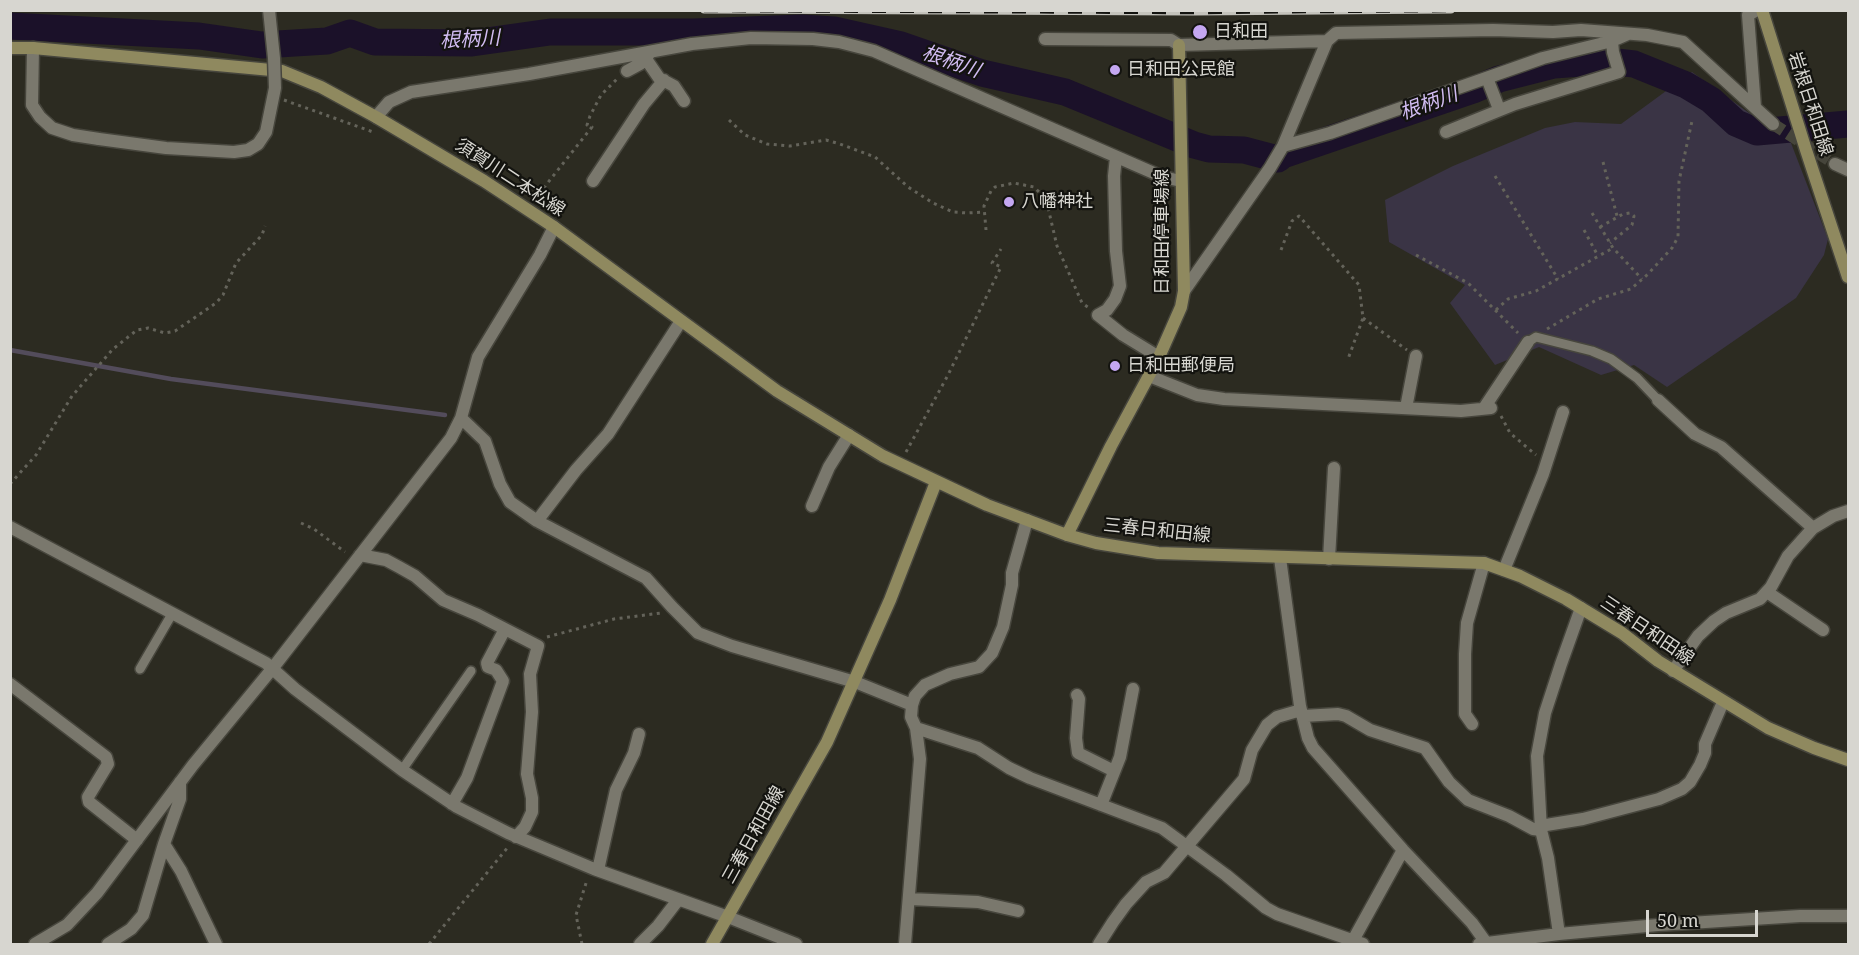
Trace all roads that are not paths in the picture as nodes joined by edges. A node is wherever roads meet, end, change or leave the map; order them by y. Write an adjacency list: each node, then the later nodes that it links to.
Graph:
1 (269, 10): 10 (street, bridge)
2 (1757, 10): 17 (street)
3 (1762, 10): 28 (main road, 岩根日和田線)
4 (1629, 33): 6 (street); 8 (street); 17 (street)
5 (1045, 39): 7 (street)
6 (1327, 41): 7 (street); 21 (street)
7 (1179, 45): 26 (main road, 日和田停車場線)
8 (1613, 46): 13 (street); 16 (street)
9 (10, 48): 10 (main road, 須賀川二本松線)
10 (33, 48): 18 (main road, 須賀川二本松線)
11 (649, 55): 12 (street); 14 (street); 18 (street); 22 (street)
12 (627, 71)
13 (1487, 78): 16 (street); 21 (street)
14 (664, 80): 15 (street); 25 (street)
15 (684, 101)
16 (1498, 106): 20 (street)
17 (1755, 107): 19 (street)
18 (376, 117): 27 (main road, 須賀川二本松線)
19 (1773, 124)
20 (1446, 132)
21 (1283, 146): 29 (street)
22 (1116, 157): 26 (street); 33 (street)
23 (1834, 164): 24 (street)
24 (1848, 170)
25 (593, 181)
26 (1181, 181): 29 (main road, 日和田停車場線)
27 (554, 228): 30 (main road, 須賀川二本松線); 38 (street)
28 (1848, 277)
29 (1184, 291): 33 (main road, 日和田停車場線)
30 (681, 321): 39 (main road, 須賀川二本松線); 45 (street)
31 (1530, 340): 35 (lane); 36 (street)
32 (1416, 356): 36 (street)
33 (1159, 357): 34 (main road, 日和田停車場線)
34 (1149, 376): 36 (street); 48 (main road, 日和田停車場線)
35 (1658, 400): 47 (street)
36 (1406, 408)
37 (1563, 412): 53 (street)
38 (461, 418): 45 (street); 49 (street)
39 (849, 435): 41 (main road, 須賀川二本松線); 42 (street)
40 (1334, 468): 51 (street)
41 (936, 482): 44 (main road, 三春日和田線); 63 (main road, 三春日和田線)
42 (812, 506)
43 (1848, 511): 47 (street)
44 (1027, 520): 48 (main road, 三春日和田線); 68 (street)
45 (537, 521): 63 (street)
46 (10, 526): 56 (street)
47 (1813, 528): 54 (street)
48 (1067, 535): 50 (main road, 三春日和田線)
49 (358, 558): 57 (street); 60 (street)
50 (1280, 558): 51 (main road, 三春日和田線); 69 (street)
51 (1329, 559): 52 (main road, 三春日和田線)
52 (1484, 563): 53 (main road, 三春日和田線); 70 (street)
53 (1504, 570): 55 (main road, 三春日和田線)
54 (1767, 592): 58 (street); 62 (street)
55 (1581, 608): 62 (main road, 三春日和田線); 79 (street)
56 (172, 614): 59 (lane); 60 (street)
57 (505, 629): 77 (street); 80 (street)
58 (1823, 630)
59 (140, 669)
60 (272, 669): 74 (street); 76 (street)
61 (471, 671): 74 (lane)
62 (1673, 671): 67 (main road, 三春日和田線)
63 (855, 682): 68 (street); 90 (main road, 三春日和田線)
64 (10, 684): 81 (street)
65 (1133, 689): 75 (street)
66 (1077, 695): 75 (street)
67 (1723, 702): 73 (main road, 三春日和田線); 79 (street)
68 (912, 705): 71 (street)
69 (1302, 713): 79 (street); 83 (street); 84 (street)
70 (1472, 724)
71 (916, 728): 78 (street); 86 (street)
72 (639, 734): 85 (street)
73 (1848, 760)
74 (402, 770): 77 (street)
75 (1114, 771): 78 (street)
76 (180, 782): 81 (street); 82 (street)
77 (452, 804): 80 (street)
78 (1101, 806): 83 (street)
79 (1541, 828): 91 (street)
80 (516, 837): 85 (street)
81 (137, 840): 92 (street)
82 (164, 844): 95 (street); 96 (street)
83 (1187, 847): 93 (street); 101 (street)
84 (1403, 850): 93 (street); 94 (street)
85 (594, 869): 87 (street)
86 (909, 899): 88 (street); 100 (street)
87 (678, 900): 90 (street); 97 (street)
88 (1018, 911)
89 (1848, 916): 91 (street)
90 (728, 917): 98 (main road, 三春日和田線); 99 (street)
91 (1559, 934): 94 (street)
92 (40, 943)
93 (1356, 943)
94 (1484, 944)
95 (108, 945)
96 (216, 945)
97 (640, 945)
98 (712, 945)
99 (796, 945)
100 (905, 945)
101 (1099, 945)

